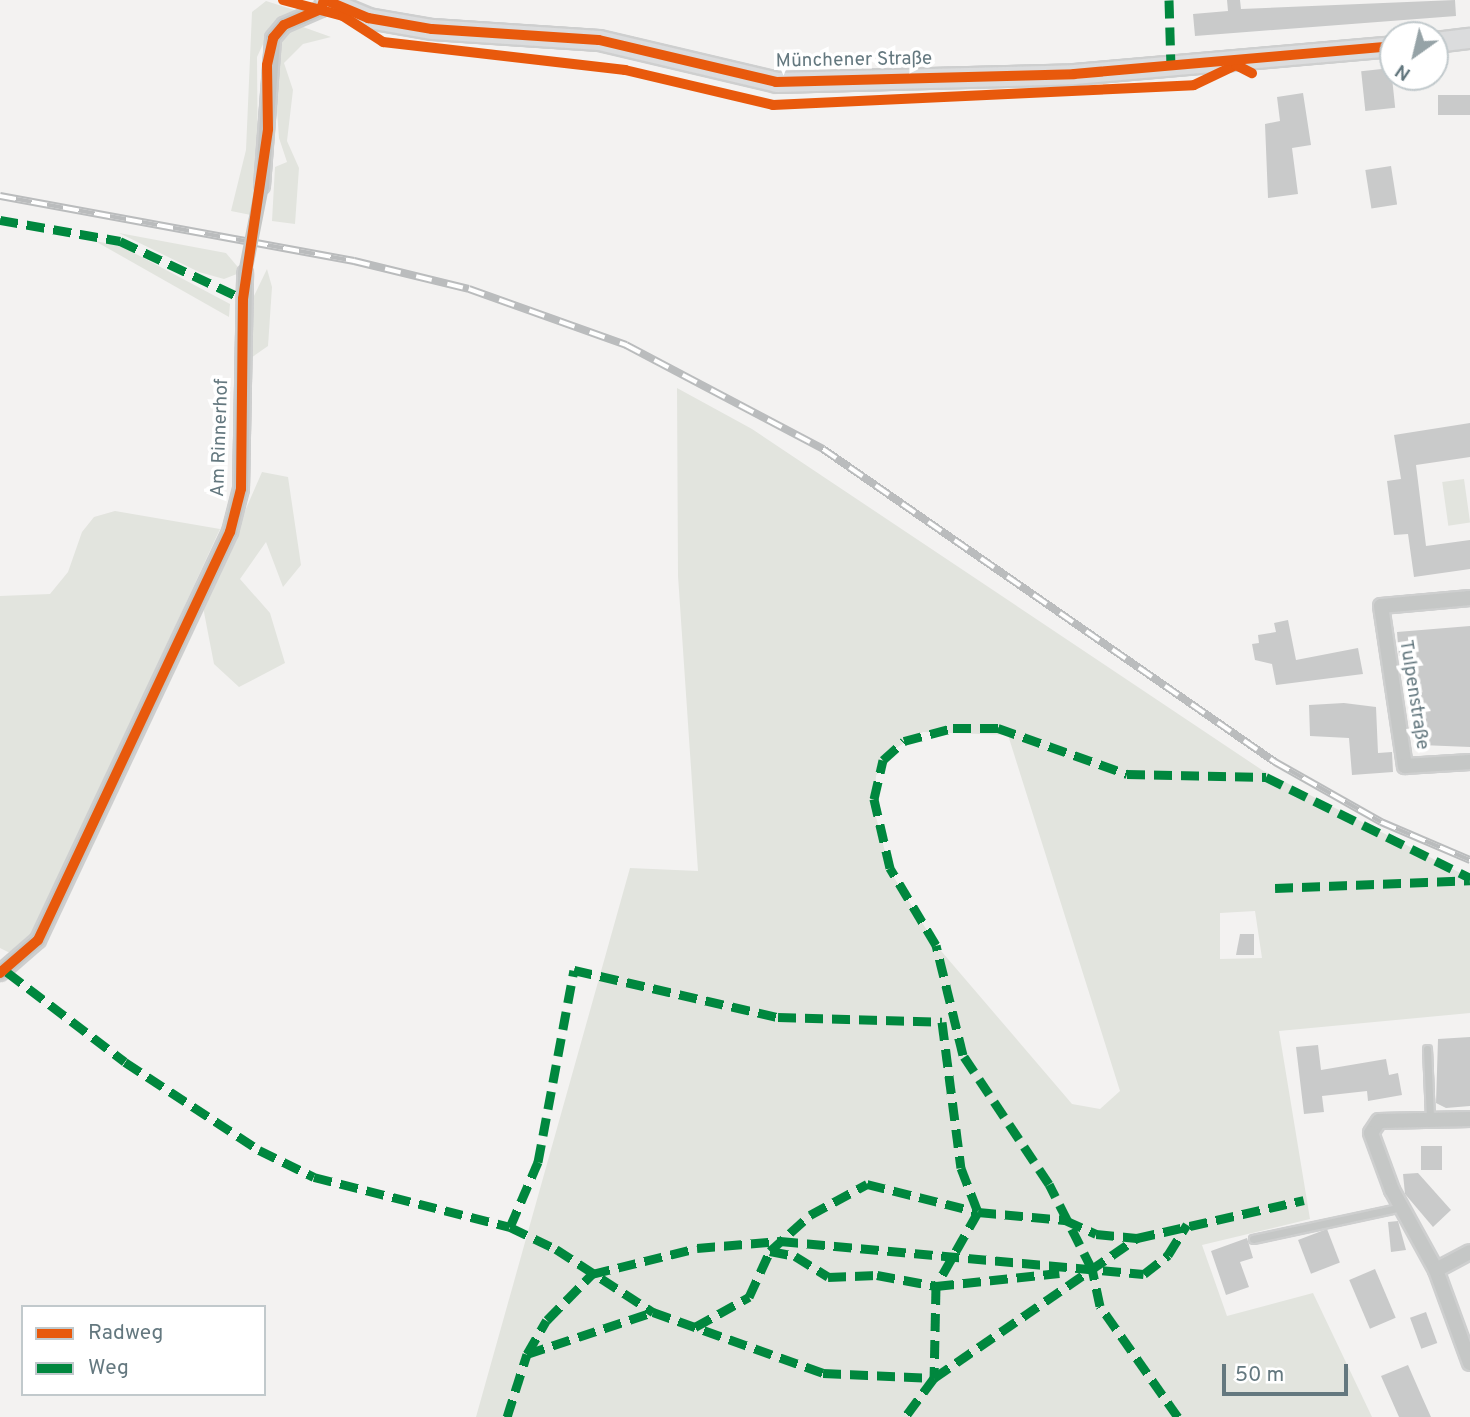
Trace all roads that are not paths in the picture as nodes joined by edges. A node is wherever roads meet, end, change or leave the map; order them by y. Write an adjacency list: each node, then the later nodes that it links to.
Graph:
1 (325, 0): 4 (street, Münchener Straße); 7 (street, Am Rinnerhof, bridge)
2 (1470, 38): 3 (street)
3 (1449, 40)
4 (1379, 47)
5 (1470, 598): 6 (street, Tulpenstraße)
6 (1470, 762)
7 (0, 973)
8 (1427, 1049): 9 (lane)
9 (1430, 1119): 10 (street); 11 (street)
10 (1470, 1119)
11 (1402, 1206): 12 (lane); 14 (street)
12 (1253, 1239)
13 (1470, 1252): 14 (street)
14 (1436, 1270): 15 (street)
15 (1470, 1363)

